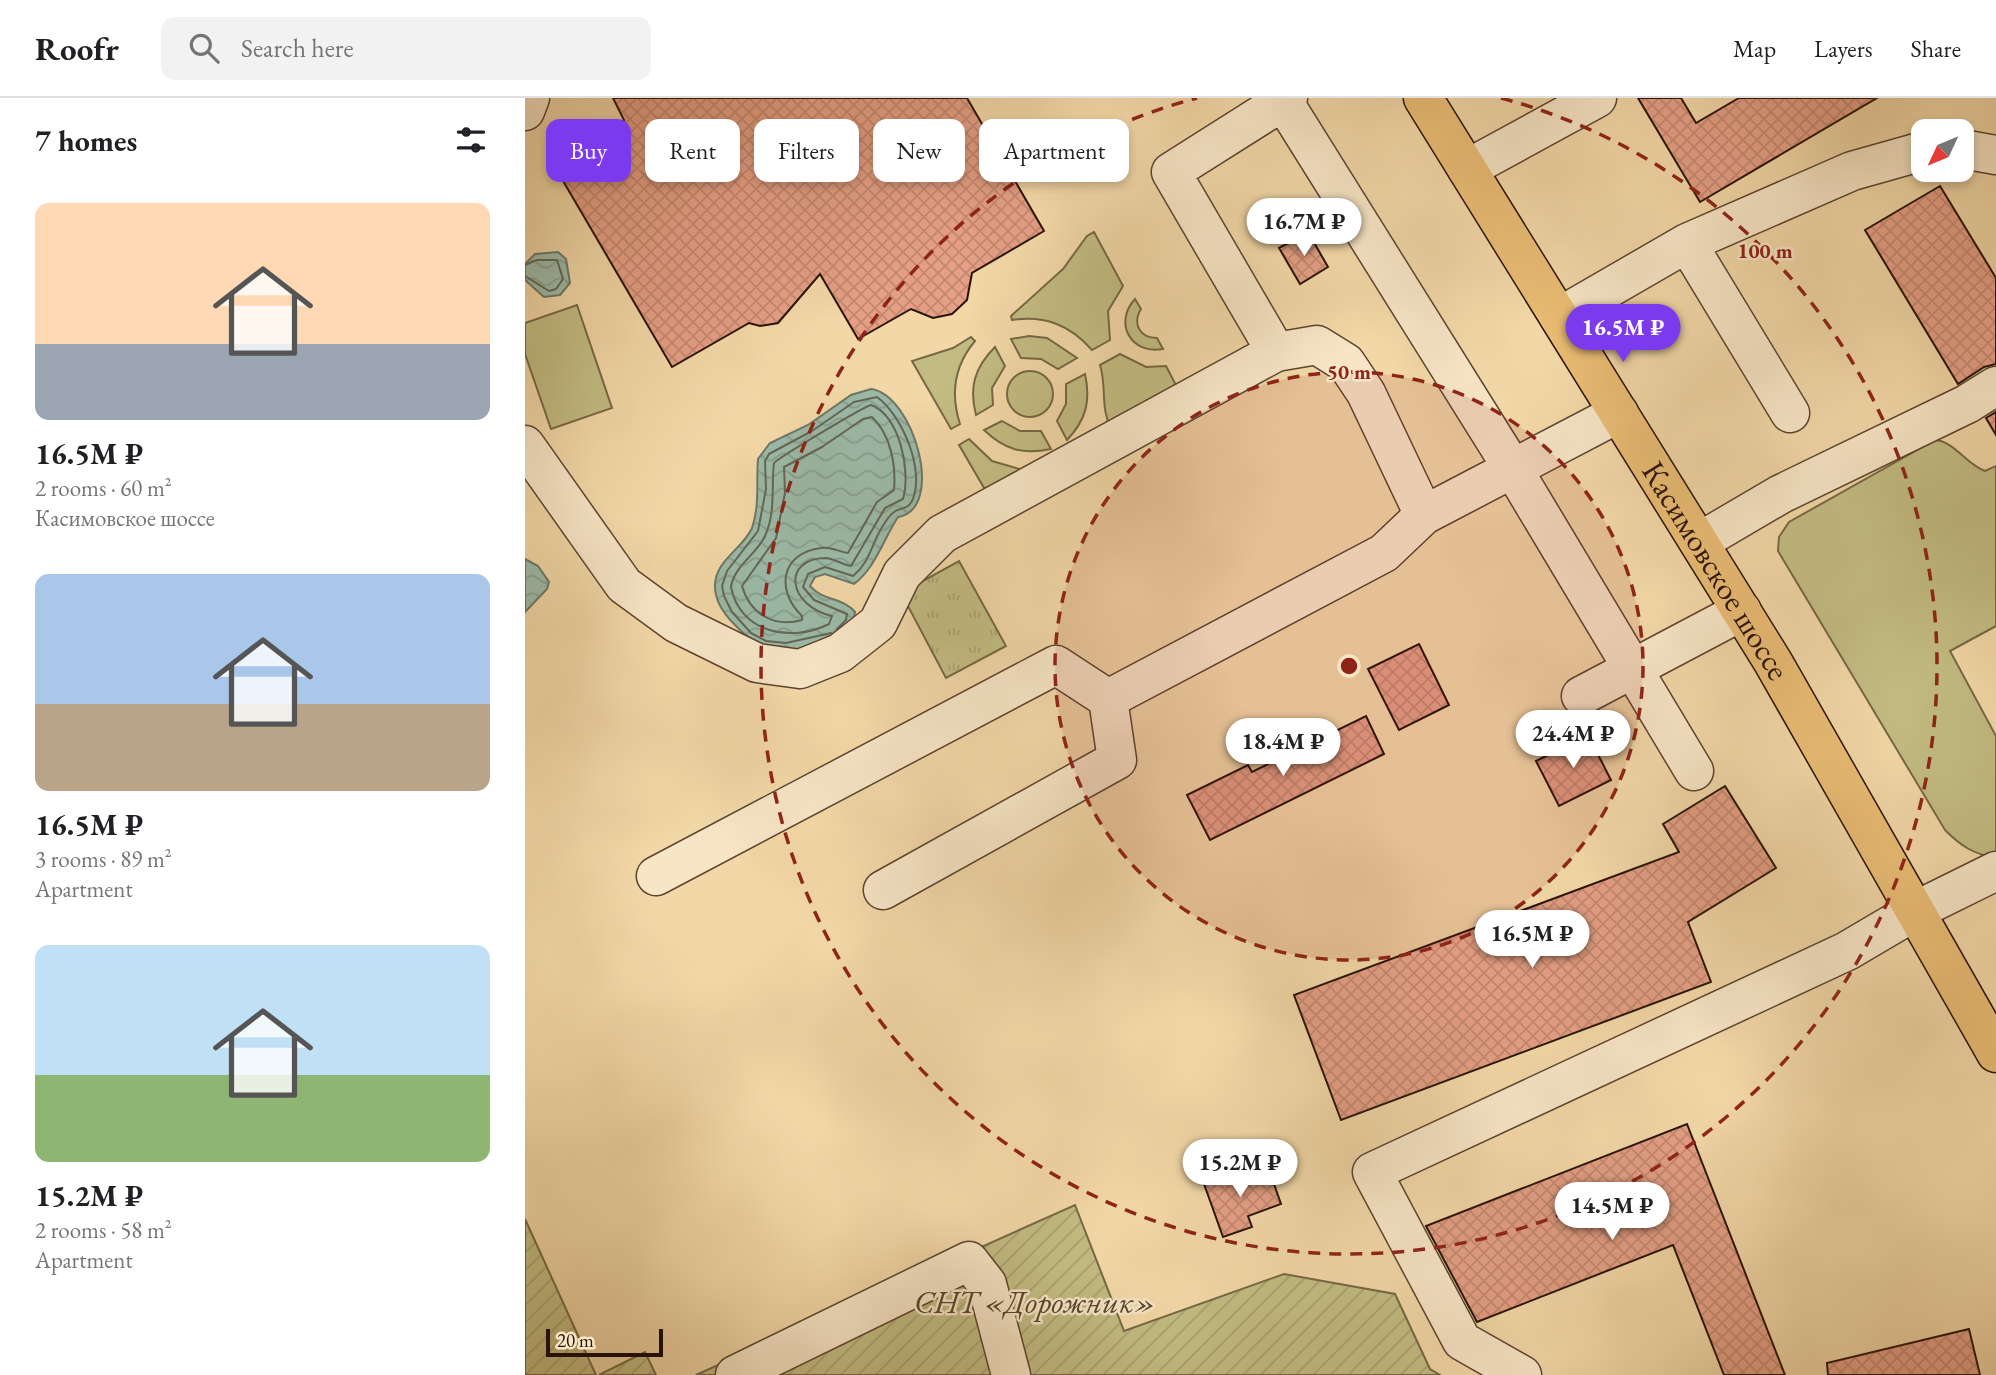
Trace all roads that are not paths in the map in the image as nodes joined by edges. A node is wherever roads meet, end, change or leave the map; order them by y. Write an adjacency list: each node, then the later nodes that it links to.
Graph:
1 (530, 98): 5 (street)
2 (1423, 98): 9 (main road, Касимовское шоссе)
3 (1597, 98): 9 (street)
4 (1285, 100): 12 (street); 17 (street)
5 (525, 111)
6 (1974, 151): 8 (street)
7 (1911, 154): 10 (street)
8 (1996, 155)
9 (1467, 169): 11 (main road, Касимовское шоссе)
10 (1687, 243): 11 (street); 14 (street)
11 (1559, 317): 15 (main road, Касимовское шоссе)
12 (1276, 352): 16 (street); 18 (street)
13 (1996, 386): 19 (street)
14 (1790, 413)
15 (1619, 414): 17 (street); 19 (main road, Касимовское шоссе)
16 (525, 445)
17 (1513, 469): 18 (street); 21 (street)
18 (1424, 515): 23 (street)
19 (1699, 542): 20 (main road, Касимовское шоссе)
20 (1742, 611): 21 (street); 28 (main road, Касимовское шоссе)
21 (1635, 668): 22 (street); 24 (street)
22 (1581, 696)
23 (1108, 699): 26 (street); 27 (street)
24 (1694, 771)
25 (1996, 871): 28 (street)
26 (656, 876)
27 (883, 890)
28 (1915, 911): 29 (main road, Касимовское шоссе); 32 (street)
29 (1996, 1054)
30 (735, 1375): 31 (street)
31 (1011, 1375)
32 (1522, 1375)

